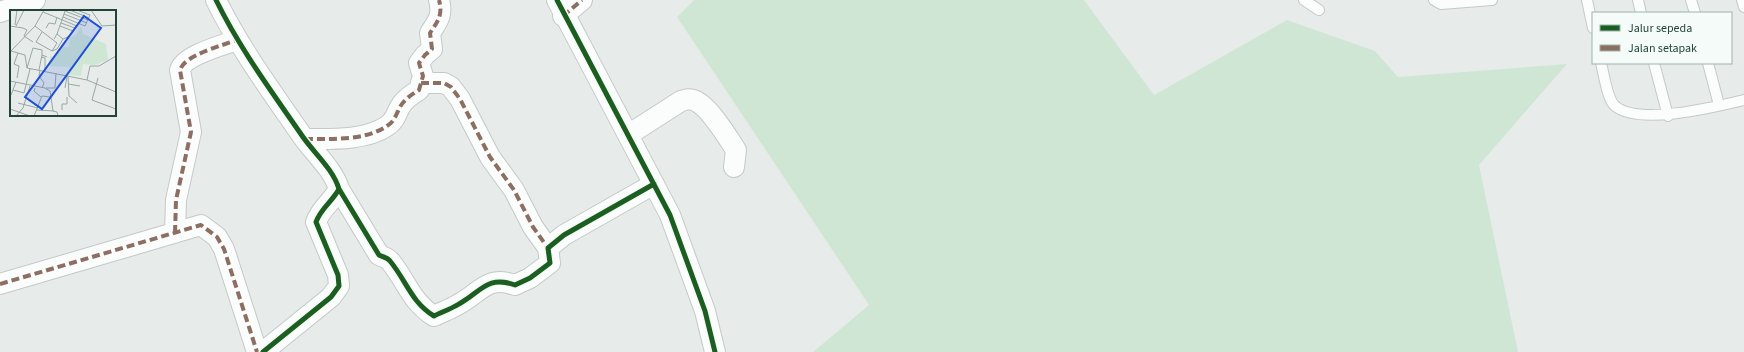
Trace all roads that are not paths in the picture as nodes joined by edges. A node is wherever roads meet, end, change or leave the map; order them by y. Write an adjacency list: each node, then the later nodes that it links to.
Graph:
1 (35, 0): 15 (street)
2 (216, 0): 19 (street)
3 (439, 0): 23 (street)
4 (582, 0): 13 (street)
5 (1304, 0): 14 (lane)
6 (1434, 0): 7 (lane)
7 (1486, 0)
8 (1587, 0): 18 (lane)
9 (1638, 0): 16 (lane)
10 (1691, 0): 17 (lane)
11 (1742, 0): 12 (lane)
12 (1744, 7)
13 (560, 8): 27 (street)
14 (1319, 10)
15 (0, 12)
16 (1641, 12)
17 (1695, 12)
18 (1592, 23)
19 (237, 40): 28 (street); 32 (street)
20 (1601, 64): 26 (lane)
21 (1654, 64): 26 (lane)
22 (1708, 64): 25 (lane)
23 (421, 83): 28 (street); 33 (street)
24 (1744, 100): 25 (lane)
25 (1719, 105): 26 (lane)
26 (1668, 116)
27 (628, 135): 29 (street); 30 (street)
28 (305, 140): 31 (street)
29 (734, 167)
30 (654, 184): 33 (street); 37 (street)
31 (339, 189): 33 (street); 36 (street)
32 (175, 233): 34 (street); 35 (street)
33 (548, 248)
34 (0, 284)
35 (257, 352)
36 (263, 352)
37 (716, 352)

